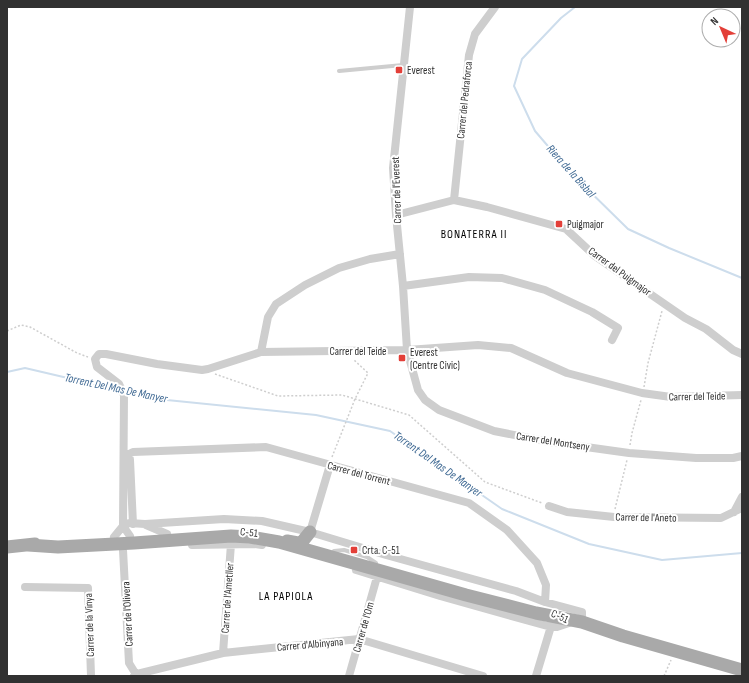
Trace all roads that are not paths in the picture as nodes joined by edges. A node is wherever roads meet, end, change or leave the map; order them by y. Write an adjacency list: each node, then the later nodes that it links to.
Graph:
1 (410, 7): 3 (street, Carrer de l'Everest)
2 (495, 7): 5 (street, Carrer del Pedraforca)
3 (403, 65): 4 (lane); 6 (street, Carrer de l'Everest)
4 (339, 71)
5 (454, 200): 6 (street, Carrer del Puigmajor); 12 (street, Carrer del Puigmajor)
6 (396, 215): 7 (street, Carrer de l'Everest)
7 (400, 254): 8 (street, Carrer de l'Everest); 11 (street)
8 (403, 286): 9 (street); 10 (street, Carrer de l'Everest)
9 (612, 340)
10 (406, 350): 11 (street, Carrer del Teide); 13 (street, Carrer del Teide); 16 (street, Carrer del Montseny)
11 (261, 352): 14 (street, Carrer del Teide)
12 (742, 354)
13 (742, 395)
14 (124, 446): 15 (street); 17 (street)
15 (131, 453): 17 (street); 18 (street, Carrer del Torrent); 24 (street)
16 (742, 456)
17 (124, 463): 24 (street)
18 (330, 465): 26 (street); 35 (street, Carrer del Torrent)
19 (742, 497): 22 (street)
20 (549, 506): 22 (street, Carrer de l'Aneto)
21 (742, 508): 22 (street, Carrer de l'Aneto)
22 (734, 512)
23 (145, 524): 24 (street); 25 (street); 26 (street)
24 (129, 529): 25 (main road, C-51); 29 (main road, C-51)
25 (170, 537): 26 (main road, C-51); 28 (main road, C-51); 29 (main road, C-51)
26 (306, 537): 27 (main road); 32 (main road, C-51); 34 (street)
27 (235, 540): 28 (main road, C-51); 32 (main road, C-51); 39 (street, Carrer de l'Ametller)
28 (207, 541): 31 (street)
29 (28, 545): 30 (main road, C-51); 31 (street)
30 (7, 546)
31 (123, 550): 42 (street, Carrer de l'Olivera)
32 (378, 570): 34 (main road, C-51); 37 (main road, C-51); 38 (street, Carrer de l'Om)
33 (25, 588): 41 (street, Carrer de la Vinya)
34 (514, 596): 35 (main road, C-51); 37 (main road)
35 (542, 605): 36 (main road, C-51)
36 (579, 618): 37 (main road, C-51); 40 (main road, C-51)
37 (552, 622): 45 (street)
38 (359, 639): 39 (street, Carrer d'Albinyana); 43 (street, Carrer de l'Om); 44 (street, Carrer d'Albinyana)
39 (224, 652): 42 (street, Carrer d'Albinyana)
40 (742, 670)
41 (91, 676)
42 (136, 676)
43 (349, 676)
44 (483, 676)
45 (536, 676)

